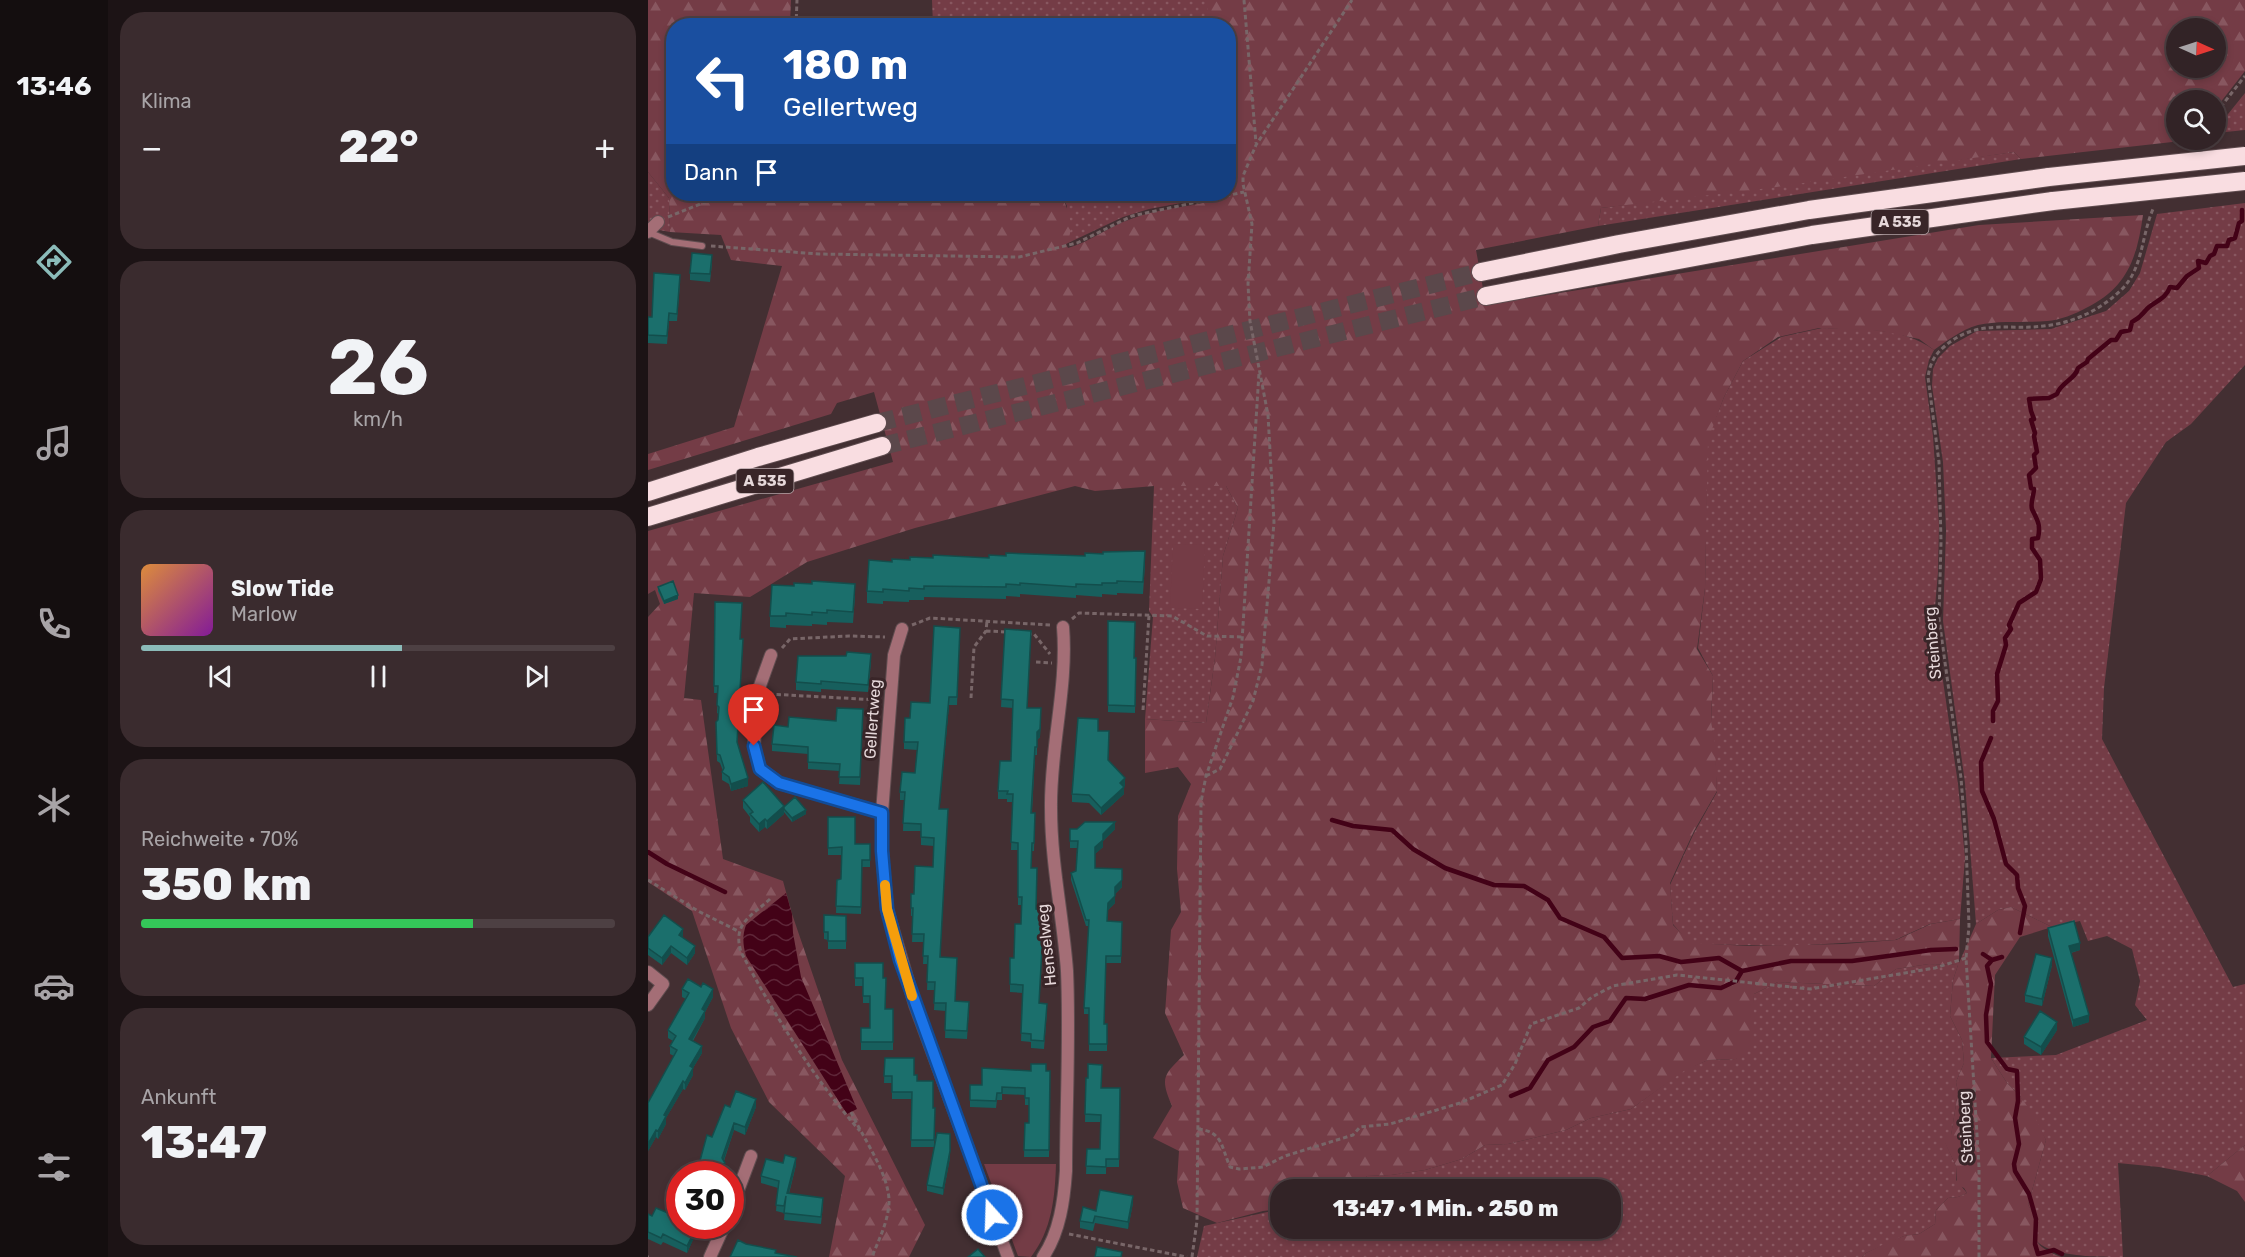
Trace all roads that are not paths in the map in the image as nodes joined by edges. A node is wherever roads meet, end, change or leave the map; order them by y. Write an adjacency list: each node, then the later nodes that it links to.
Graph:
1 (2245, 156): 6 (highway, A 535, bridge)
2 (2245, 181): 7 (highway, A 535, bridge)
3 (658, 222): 4 (street)
4 (648, 232): 5 (lane)
5 (702, 246)
6 (1481, 272)
7 (1486, 296)
8 (877, 423): 10 (highway, A 535)
9 (882, 446): 11 (highway, A 535)
10 (648, 492)
11 (648, 517)
12 (1063, 627): 23 (street, Henselweg)
13 (901, 633): 15 (street, Gellertweg)
14 (771, 656): 15 (street)
15 (882, 813): 22 (street, Gellertweg)
16 (648, 972): 17 (street)
17 (648, 1005)
18 (751, 1156): 19 (street)
19 (744, 1175)
20 (718, 1239): 21 (street)
21 (710, 1257)
22 (1008, 1257)
23 (1043, 1257)

